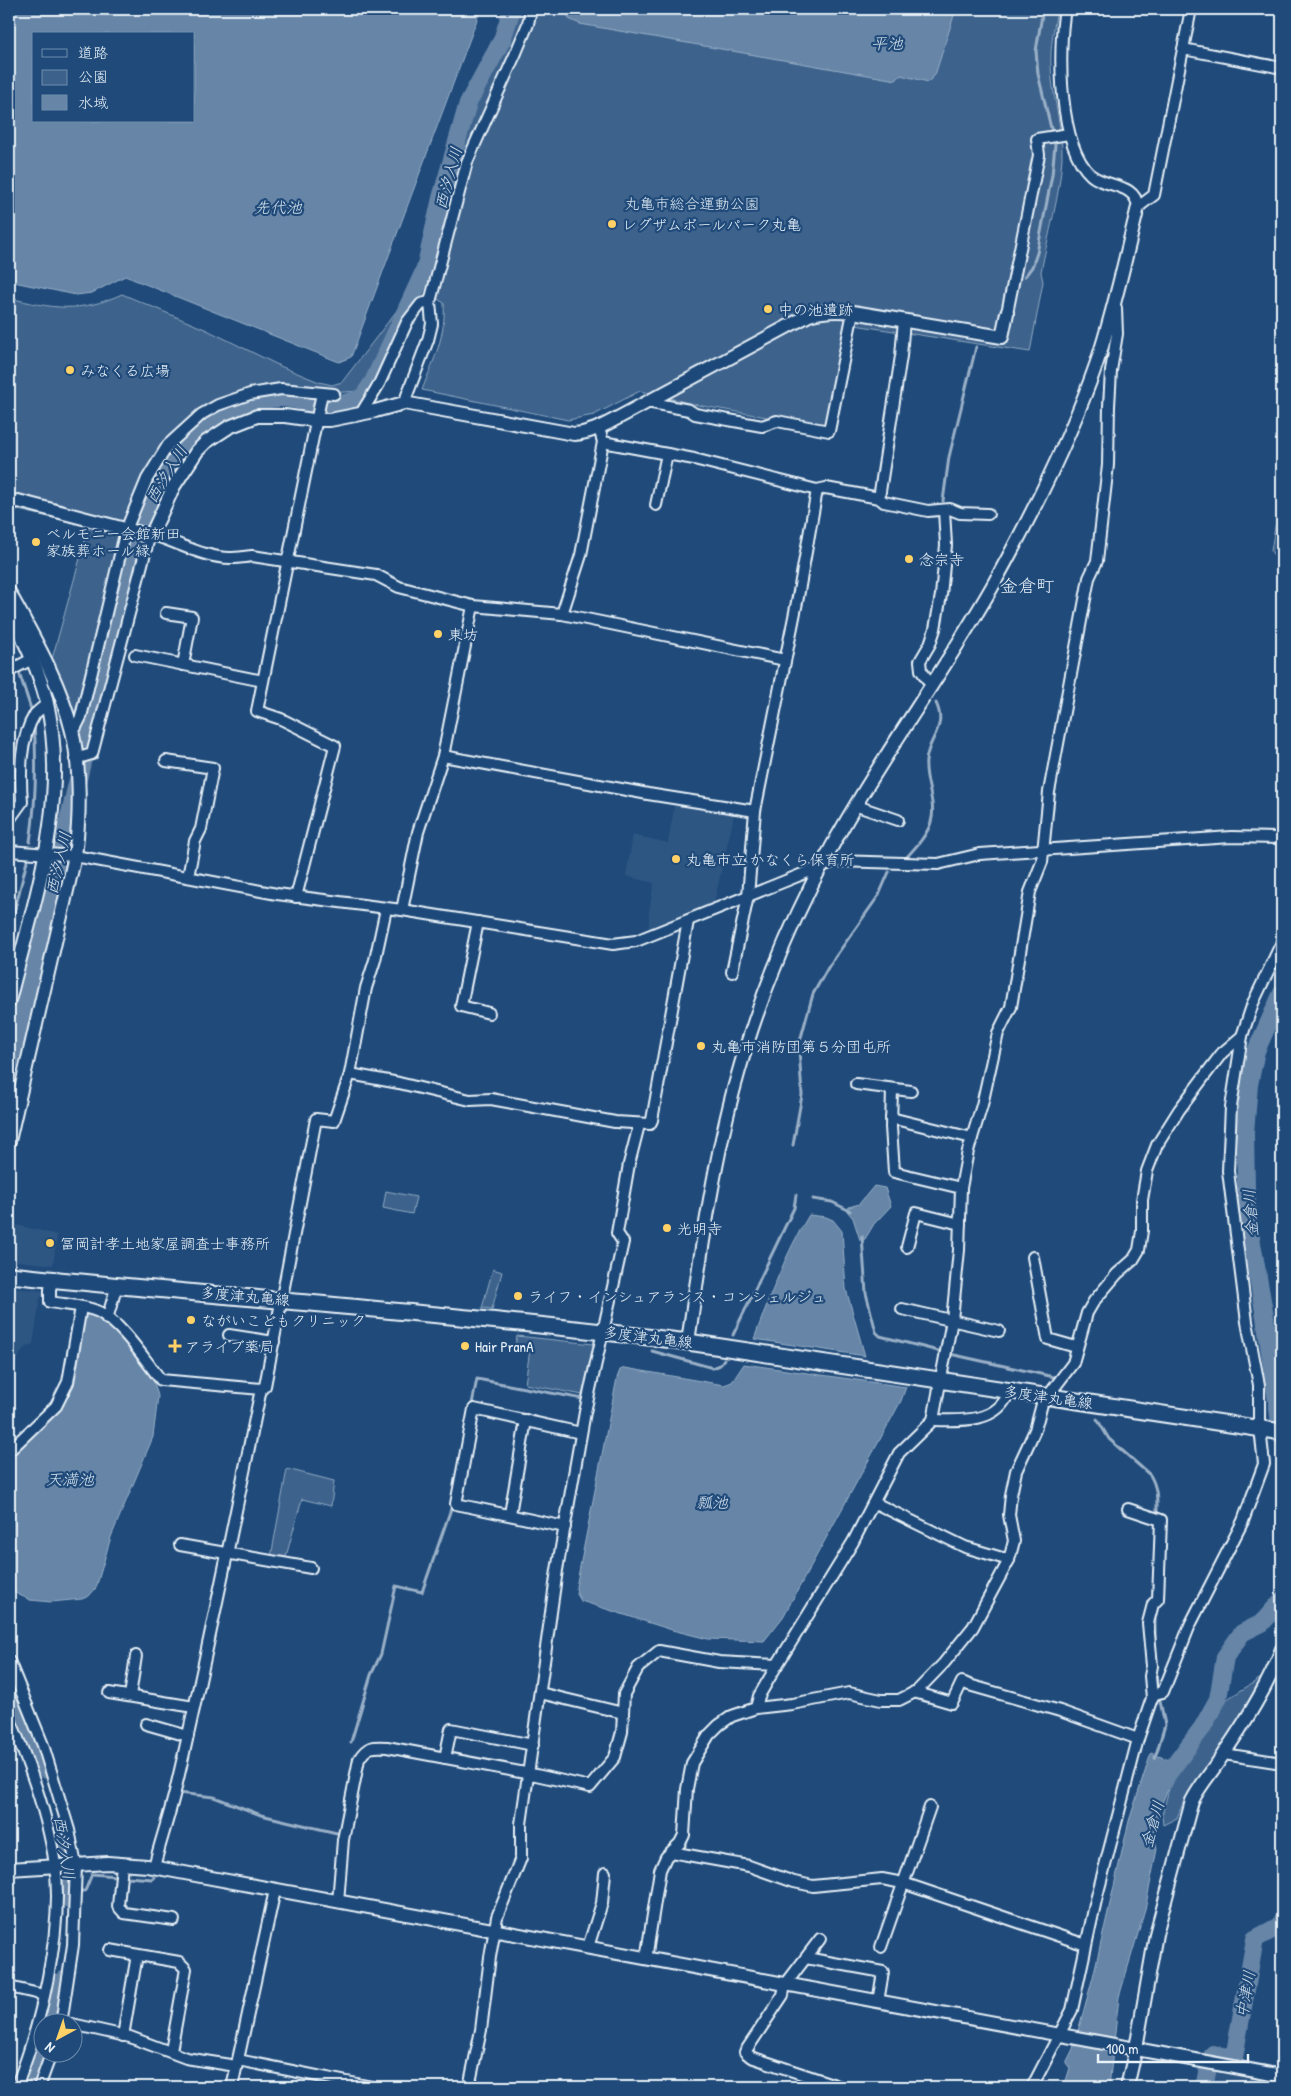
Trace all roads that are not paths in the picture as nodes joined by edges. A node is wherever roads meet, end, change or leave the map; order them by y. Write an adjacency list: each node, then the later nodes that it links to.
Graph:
1 (531, 9): 9 (street)
2 (1065, 9): 6 (street)
3 (1190, 9): 4 (street)
4 (1183, 49): 5 (street); 7 (street)
5 (1282, 68)
6 (1069, 134): 7 (street); 11 (street)
7 (1138, 207): 8 (street)
8 (1116, 298): 42 (street); 54 (street)
9 (430, 302): 16 (street); 17 (street)
10 (853, 312): 12 (street); 15 (street); 15 (street)
11 (1007, 313): 12 (street)
12 (904, 320): 23 (street)
13 (322, 393): 14 (street); 18 (street); 28 (street)
14 (334, 394)
15 (647, 402): 19 (street)
16 (404, 403): 17 (street); 19 (street)
17 (360, 415): 18 (street)
18 (316, 416): 29 (street); 30 (street)
19 (599, 428): 20 (street)
20 (603, 442): 21 (street); 35 (street)
21 (667, 454): 22 (street); 25 (street)
22 (817, 490): 23 (street); 38 (street)
23 (879, 498): 26 (street)
24 (9, 504): 28 (street)
25 (656, 505)
26 (944, 510): 27 (street); 42 (street)
27 (988, 514)
28 (126, 530): 29 (street); 44 (street)
29 (148, 534): 30 (street); 46 (street)
30 (287, 562): 32 (street); 41 (street)
31 (9, 592): 44 (street)
32 (473, 606): 35 (street); 45 (street)
33 (9, 612): 37 (street)
34 (166, 613): 39 (street)
35 (562, 614): 38 (street)
36 (135, 655): 39 (street)
37 (32, 659): 40 (street); 43 (street)
38 (785, 660): 49 (street)
39 (183, 665): 41 (street)
40 (13, 669)
41 (263, 682): 60 (street)
42 (931, 685): 48 (street)
43 (47, 704): 50 (street); 55 (street)
44 (73, 738): 46 (street)
45 (442, 756): 49 (street); 62 (street)
46 (75, 759): 56 (street)
47 (166, 761): 58 (street)
48 (857, 806): 51 (street); 57 (street)
49 (755, 811): 59 (street)
50 (9, 820)
51 (898, 820)
52 (1282, 838): 54 (street)
53 (9, 850): 55 (street)
54 (1044, 850): 57 (street); 76 (street)
55 (48, 853): 56 (street); 67 (street)
56 (70, 856): 58 (street); 77 (street)
57 (822, 866): 59 (street); 94 (street)
58 (188, 877): 60 (street)
59 (748, 896): 63 (street); 66 (street)
60 (296, 897): 61 (street)
61 (386, 909): 62 (street); 70 (street)
62 (402, 910): 64 (street)
63 (688, 921): 64 (street); 75 (street)
64 (478, 922): 68 (street)
65 (1282, 942): 69 (street)
66 (732, 972)
67 (9, 995)
68 (489, 1013)
69 (1242, 1036): 95 (street); 102 (street)
70 (350, 1074): 75 (street); 85 (street)
71 (856, 1084): 72 (street)
72 (892, 1089): 73 (street); 74 (street)
73 (912, 1091)
74 (891, 1118): 76 (street); 78 (street)
75 (639, 1125): 90 (street)
76 (972, 1138): 78 (street)
77 (9, 1142)
78 (962, 1188): 79 (street)
79 (960, 1224): 80 (street); 89 (street)
80 (908, 1247)
81 (1033, 1257): 95 (street)
82 (9, 1275): 83 (main road, 多度津丸亀線)
83 (54, 1279): 84 (main road, 多度津丸亀線); 86 (street)
84 (116, 1285): 85 (main road, 多度津丸亀線); 88 (street)
85 (281, 1299): 90 (main road, 多度津丸亀線); 93 (street)
86 (81, 1307): 88 (street); 105 (street)
87 (902, 1309): 89 (street)
88 (107, 1318): 97 (street)
89 (952, 1320): 91 (street); 96 (street)
90 (602, 1331): 94 (main road, 多度津丸亀線); 103 (street)
91 (999, 1331)
92 (228, 1335): 93 (street)
93 (274, 1342): 97 (street)
94 (688, 1342): 96 (main road, 多度津丸亀線)
95 (1076, 1347): 99 (street)
96 (940, 1381): 98 (main road, 多度津丸亀線); 101 (street)
97 (261, 1388): 111 (street)
98 (1009, 1391): 99 (main road, 多度津丸亀線); 101 (street)
99 (1049, 1396): 102 (main road, 多度津丸亀線); 112 (street)
100 (526, 1420): 103 (street); 108 (street); 108 (street)
101 (933, 1420): 106 (street)
102 (1260, 1429): 104 (main road, 多度津丸亀線); 121 (street)
103 (581, 1432): 109 (street)
104 (1282, 1432)
105 (9, 1451)
106 (874, 1504): 112 (street); 117 (street)
107 (1128, 1509): 121 (street)
108 (510, 1514): 109 (street)
109 (565, 1526): 120 (street)
110 (180, 1545): 111 (street)
111 (228, 1553): 113 (street); 123 (street)
112 (1009, 1560): 118 (street)
113 (311, 1568)
114 (1282, 1649): 131 (street)
115 (136, 1656): 122 (street)
116 (9, 1662): 137 (street)
117 (777, 1665): 124 (street); 125 (street)
118 (914, 1692): 124 (street); 129 (street)
119 (109, 1693): 122 (street)
120 (540, 1693): 125 (street); 130 (street)
121 (1157, 1695): 129 (street)
122 (130, 1696): 123 (street)
123 (194, 1707): 128 (street)
124 (756, 1708): 136 (street)
125 (623, 1713): 134 (street)
126 (9, 1717): 138 (street)
127 (146, 1724): 128 (street)
128 (188, 1736): 139 (street)
129 (1138, 1739): 149 (street)
130 (533, 1745): 132 (street); 134 (street)
131 (1224, 1754): 133 (street); 164 (street)
132 (445, 1758): 134 (street); 145 (street)
133 (1282, 1763)
134 (529, 1774): 147 (street)
135 (930, 1807): 143 (street)
136 (671, 1852): 143 (street); 155 (street)
137 (76, 1864): 138 (street); 141 (street); 160 (street)
138 (55, 1865): 140 (street); 158 (street)
139 (154, 1867): 141 (street); 144 (street)
140 (9, 1869)
141 (122, 1871): 146 (street)
142 (605, 1873): 150 (street)
143 (903, 1883): 149 (street); 151 (street)
144 (276, 1890): 145 (street); 166 (street)
145 (338, 1902): 147 (street)
146 (174, 1920)
147 (495, 1931): 150 (street); 173 (street)
148 (820, 1940): 154 (street)
149 (1086, 1945): 162 (street)
150 (588, 1947): 155 (street)
151 (881, 1947)
152 (110, 1950): 153 (street)
153 (137, 1955): 163 (street); 165 (street)
154 (806, 1958): 156 (street); 159 (street)
155 (646, 1959): 156 (street)
156 (786, 1985): 159 (street); 174 (street)
157 (9, 1987): 158 (street)
158 (44, 1995): 169 (street)
159 (878, 2002): 162 (street)
160 (65, 2014)
161 (82, 2026): 163 (street)
162 (1061, 2035): 164 (street); 175 (street)
163 (123, 2036): 165 (street)
164 (1132, 2048): 168 (street); 176 (street)
165 (171, 2051): 166 (street)
166 (237, 2063): 171 (street); 172 (street)
167 (47, 2064): 170 (street)
168 (1282, 2076)
169 (16, 2087)
170 (39, 2087)
171 (232, 2087)
172 (372, 2087)
173 (469, 2087)
174 (841, 2087)
175 (1032, 2087)
176 (1127, 2087)

